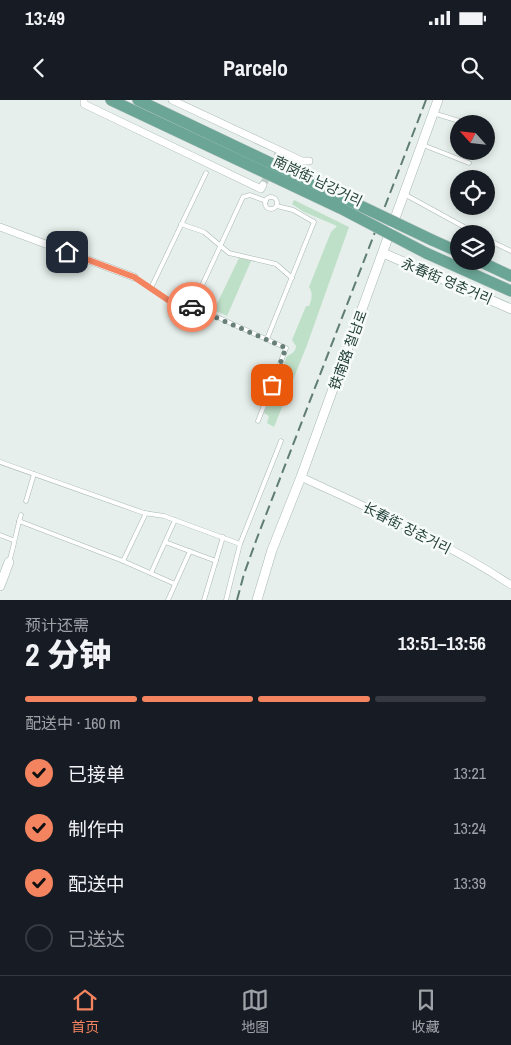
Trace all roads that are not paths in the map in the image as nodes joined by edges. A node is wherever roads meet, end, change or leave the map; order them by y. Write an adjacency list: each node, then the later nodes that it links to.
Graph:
1 (84, 100): 12 (street)
2 (111, 100): 15 (main road, 南岗街 남강거리)
3 (138, 100): 15 (main road, 南岗街 남강거리)
4 (172, 100): 9 (street)
5 (438, 100): 6 (street, 铁南路 철남로)
6 (433, 112): 7 (lane); 8 (street, 铁南路 철남로)
7 (450, 118)
8 (421, 144): 10 (lane); 13 (street, 铁南路 철남로)
9 (309, 161)
10 (469, 164)
11 (206, 174): 17 (lane)
12 (263, 185)
13 (404, 194): 18 (lane); 24 (street, 铁南路 철남로)
14 (266, 201): 16 (lane); 16 (lane); 21 (lane)
15 (342, 203): 22 (main road, 南岗街 남강거리, bridge); 30 (main road, 南岗街 남강거리, bridge)
16 (277, 206): 28 (lane)
17 (181, 224): 21 (lane); 29 (lane)
18 (461, 225)
19 (0, 226): 27 (street)
20 (495, 243): 23 (lane)
21 (220, 246): 28 (lane); 31 (lane)
22 (450, 248)
23 (511, 251)
24 (383, 253): 32 (street, 永春街 영춘거리); 38 (street, 铁南路 철남로)
25 (495, 268): 26 (main road)
26 (511, 276)
27 (134, 277): 29 (lane)
28 (292, 278): 33 (lane)
29 (151, 288): 31 (lane)
30 (511, 291)
31 (192, 307): 33 (lane)
32 (511, 309)
33 (267, 339): 34 (lane)
34 (258, 421)
35 (281, 442): 48 (lane)
36 (0, 462): 37 (lane)
37 (34, 474): 39 (lane); 40 (lane)
38 (301, 477): 55 (street, 长春街 장춘거리); 60 (street, 铁南路 철남로)
39 (26, 501)
40 (146, 513): 42 (lane); 50 (lane)
41 (21, 514): 43 (lane)
42 (175, 520): 45 (lane); 47 (lane)
43 (19, 521): 46 (lane); 50 (lane)
44 (0, 535): 46 (lane)
45 (223, 537): 48 (lane); 51 (lane)
46 (13, 540): 52 (lane)
47 (165, 542): 49 (lane); 53 (lane)
48 (240, 544): 59 (lane)
49 (190, 551): 51 (lane); 54 (lane)
50 (123, 561): 53 (lane)
51 (216, 561): 58 (lane)
52 (9, 562): 56 (street)
53 (151, 573): 54 (lane)
54 (175, 584): 57 (lane)
55 (511, 585)
56 (0, 586)
57 (168, 600)
58 (204, 600)
59 (226, 600)
60 (257, 600)

